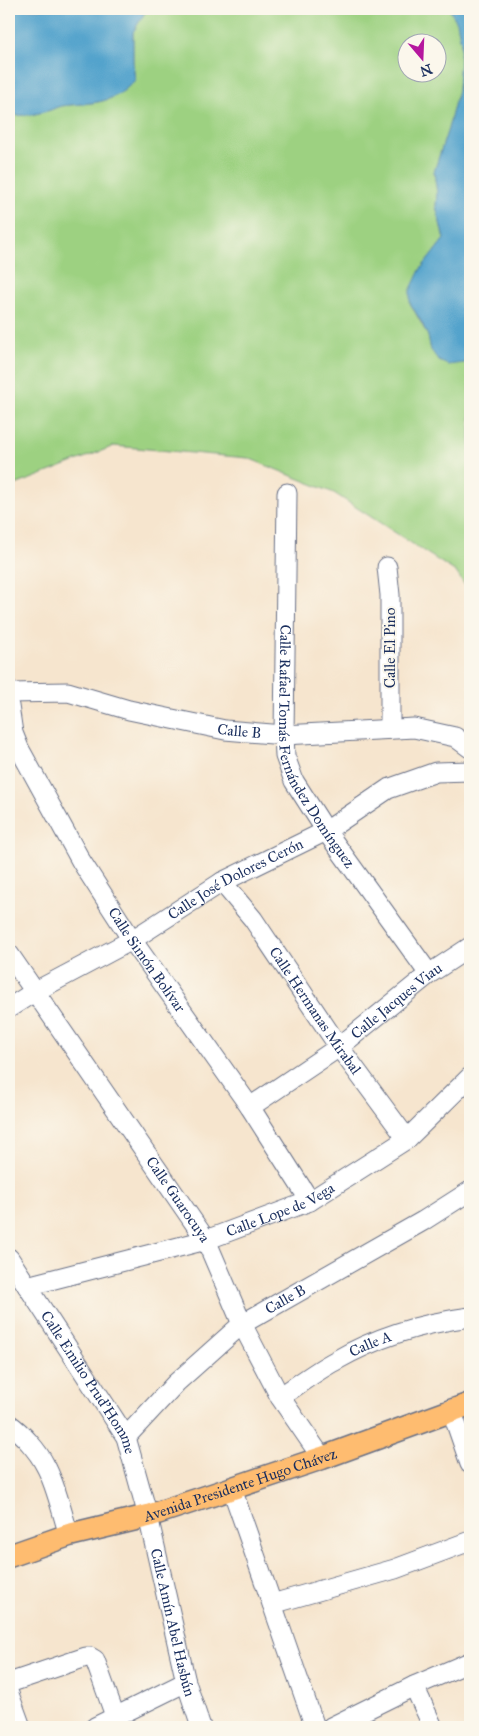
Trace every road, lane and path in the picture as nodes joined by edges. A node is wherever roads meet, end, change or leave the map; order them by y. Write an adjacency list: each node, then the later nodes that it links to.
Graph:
1 (287, 493): 6 (street, Calle Rafael Tomás Fernández Domínguez)
2 (387, 567): 5 (street, Calle El Pino)
3 (9, 692): 6 (street, Calle B)
4 (9, 706): 11 (street, Calle Simón Bolívar)
5 (390, 729): 6 (street, Calle B); 7 (street, Calle B)
6 (284, 735): 9 (street, Calle Rafael Tomás Fernández Domínguez)
7 (470, 748)
8 (470, 771): 9 (street, Calle José Dolores Cerón)
9 (326, 830): 10 (street, Calle José Dolores Cerón); 14 (street, Calle Rafael Tomás Fernández Domínguez)
10 (222, 882): 11 (street, Calle José Dolores Cerón); 17 (street, Calle Hermanas Mirabal)
11 (132, 940): 15 (street, Calle José Dolores Cerón); 19 (street, Calle Simón Bolívar)
12 (470, 947): 14 (street, Calle Jacques Viau)
13 (9, 954): 15 (street, Calle Guarocuya)
14 (429, 974): 17 (street, Calle Jacques Viau)
15 (34, 992): 16 (street, Calle José Dolores Cerón); 23 (street, Calle Guarocuya)
16 (9, 1008)
17 (339, 1046): 19 (street, Calle Jacques Viau); 20 (street, Calle Hermanas Mirabal)
18 (470, 1077): 20 (street, Calle Lope de Vega)
19 (250, 1107): 22 (street, Calle Simón Bolívar)
20 (407, 1139): 22 (street, Calle Lope de Vega)
21 (470, 1192): 27 (street, Calle B)
22 (310, 1201): 23 (street, Calle Lope de Vega)
23 (206, 1240): 25 (street, Calle Lope de Vega); 27 (street, Calle Guarocuya)
24 (9, 1258): 25 (street, Calle Emilio Prud'Homme)
25 (28, 1286): 31 (street, Calle Emilio Prud'Homme)
26 (470, 1317): 28 (street, Calle A)
27 (242, 1324): 28 (street, Calle Guarocuya); 31 (street, Calle B)
28 (280, 1397): 32 (street, Calle Guarocuya)
29 (461, 1407): 32 (main road, Avenida Presidente Hugo Chávez); 33 (street)
30 (9, 1424): 36 (street)
31 (126, 1437): 35 (street, Calle Emilio Prud'Homme)
32 (322, 1458): 34 (main road, Avenida Presidente Hugo Chávez)
33 (470, 1464)
34 (232, 1489): 35 (main road, Avenida Presidente Hugo Chávez); 39 (street)
35 (148, 1516): 36 (main road, Avenida Presidente Hugo Chávez); 41 (street, Calle Amín Abel Hasbún)
36 (68, 1535): 38 (main road, Avenida Presidente Hugo Chávez)
37 (470, 1541): 39 (street)
38 (9, 1556)
39 (272, 1604): 49 (street)
40 (470, 1662): 43 (street)
41 (186, 1682): 45 (street); 48 (street, Calle Amín Abel Hasbún)
42 (9, 1683): 45 (street)
43 (414, 1686): 50 (street); 51 (street)
44 (9, 1694): 46 (street)
45 (117, 1722): 47 (street)
46 (21, 1727)
47 (95, 1727)
48 (201, 1727)
49 (315, 1727)
50 (331, 1727)
51 (433, 1727)

